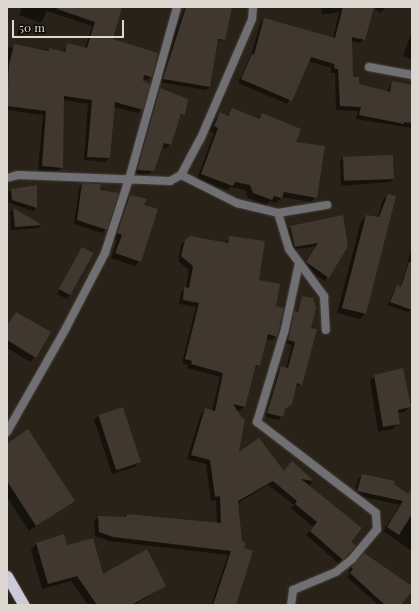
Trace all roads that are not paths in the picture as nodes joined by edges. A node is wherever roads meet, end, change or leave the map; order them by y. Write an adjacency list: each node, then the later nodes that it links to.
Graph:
1 (177, 7): 7 (street)
2 (253, 7): 5 (street)
3 (369, 67): 4 (street)
4 (412, 75)
5 (181, 175): 7 (street); 9 (street)
6 (7, 178): 7 (street)
7 (129, 180): 12 (street)
8 (327, 205): 9 (street)
9 (278, 213): 10 (street)
10 (299, 263): 11 (street); 15 (street)
11 (326, 330)
12 (7, 432)
13 (7, 576): 14 (highway)
14 (24, 605)
15 (291, 605)

